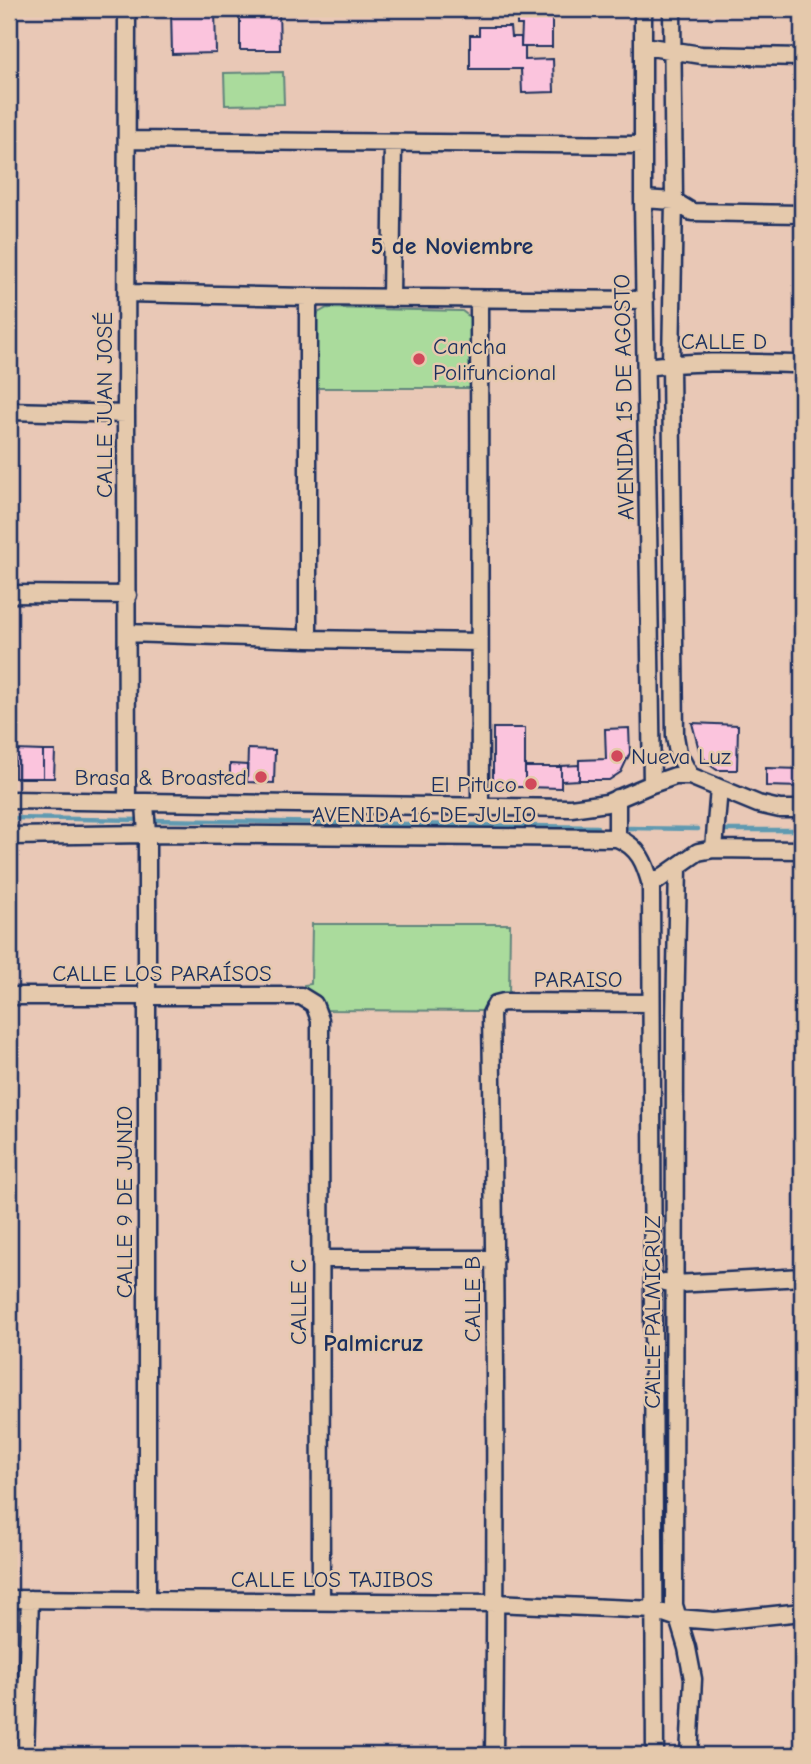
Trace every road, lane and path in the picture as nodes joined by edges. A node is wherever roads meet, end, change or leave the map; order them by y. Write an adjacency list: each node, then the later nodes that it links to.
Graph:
1 (127, 9): 7 (street, CALLE JUAN JOSÉ)
2 (643, 9): 4 (street, AVENIDA 15 DE AGOSTO)
3 (672, 9): 5 (street, AVENIDA 15 DE AGOSTO)
4 (644, 46): 5 (street); 9 (street, AVENIDA 15 DE AGOSTO)
5 (674, 52): 6 (street); 11 (street, AVENIDA 15 DE AGOSTO)
6 (802, 57)
7 (127, 140): 8 (street); 13 (street, CALLE JUAN JOSÉ)
8 (393, 143): 9 (street); 15 (street)
9 (643, 145): 10 (street, AVENIDA 15 DE AGOSTO)
10 (643, 199): 11 (street); 17 (street, AVENIDA 15 DE AGOSTO)
11 (674, 201): 12 (street); 18 (street, AVENIDA 15 DE AGOSTO)
12 (802, 215)
13 (127, 293): 14 (street); 22 (street, CALLE JUAN JOSÉ)
14 (308, 297): 15 (street); 26 (street)
15 (391, 298): 16 (street)
16 (479, 299): 17 (street); 27 (street)
17 (645, 300): 20 (street, AVENIDA 15 DE AGOSTO)
18 (671, 364): 19 (street, CALLE D); 20 (street, CALLE D); 28 (street, AVENIDA 15 DE AGOSTO)
19 (802, 364)
20 (646, 368): 29 (street, AVENIDA 15 DE AGOSTO)
21 (9, 411): 22 (street)
22 (126, 414): 24 (street, CALLE JUAN JOSÉ)
23 (9, 594): 24 (street)
24 (128, 595): 25 (street, CALLE JUAN JOSÉ)
25 (127, 632): 26 (street); 33 (street, CALLE JUAN JOSÉ)
26 (308, 639): 27 (street)
27 (479, 642): 34 (street)
28 (690, 776): 29 (street, AVENIDA 16 DE JULIO); 30 (street)
29 (652, 784): 31 (street, AVENIDA 16 DE JULIO)
30 (719, 788): 36 (street); 41 (street)
31 (617, 798): 34 (street, AVENIDA 16 DE JULIO); 40 (street)
32 (9, 800): 33 (street, AVENIDA 16 DE JULIO)
33 (127, 802): 37 (street, AVENIDA 16 DE JULIO)
34 (480, 807): 35 (street, AVENIDA 16 DE JULIO)
35 (278, 809): 37 (street, AVENIDA 16 DE JULIO); 38 (street)
36 (802, 809)
37 (146, 819): 38 (street, AVENIDA 16 DE JULIO); 39 (street, AVENIDA 16 DE JULIO); 46 (street, CALLE 9 DE JUNIO)
38 (278, 833): 40 (street, AVENIDA 16 DE JULIO)
39 (9, 836)
40 (617, 837): 44 (street)
41 (715, 843): 42 (street); 43 (street)
42 (802, 850)
43 (678, 866): 44 (street); 54 (street, CALLE PALMICRUZ)
44 (651, 885): 48 (street, CALLE PALMICRUZ)
45 (9, 996): 46 (street, CALLE LOS PARAÍSOS)
46 (146, 996): 49 (street, CALLE LOS PARAÍSOS); 57 (street, CALLE 9 DE JUNIO)
47 (504, 1002): 48 (street, PARAISO); 51 (street, CALLE B)
48 (651, 1003): 53 (street, CALLE PALMICRUZ)
49 (314, 1004): 50 (street, CALLE C)
50 (321, 1259): 51 (street); 58 (street, CALLE C)
51 (495, 1259): 59 (street, CALLE B)
52 (802, 1277): 54 (street)
53 (653, 1280): 54 (street); 60 (street, CALLE PALMICRUZ)
54 (676, 1284): 62 (street, CALLE PALMICRUZ)
55 (9, 1599): 56 (street, CALLE LOS TAJIBOS)
56 (30, 1599): 57 (street, CALLE LOS TAJIBOS); 63 (street)
57 (147, 1601): 58 (street, CALLE LOS TAJIBOS)
58 (321, 1601): 59 (street, CALLE LOS TAJIBOS)
59 (496, 1603): 60 (street, CALLE LOS TAJIBOS); 64 (street, CALLE B)
60 (655, 1609): 62 (street, CALLE LOS TAJIBOS); 65 (street, CALLE PALMICRUZ)
61 (802, 1612): 62 (street, CALLE LOS TAJIBOS)
62 (678, 1618): 66 (street, CALLE PALMICRUZ)
63 (25, 1755)
64 (494, 1755)
65 (655, 1755)
66 (689, 1755)

